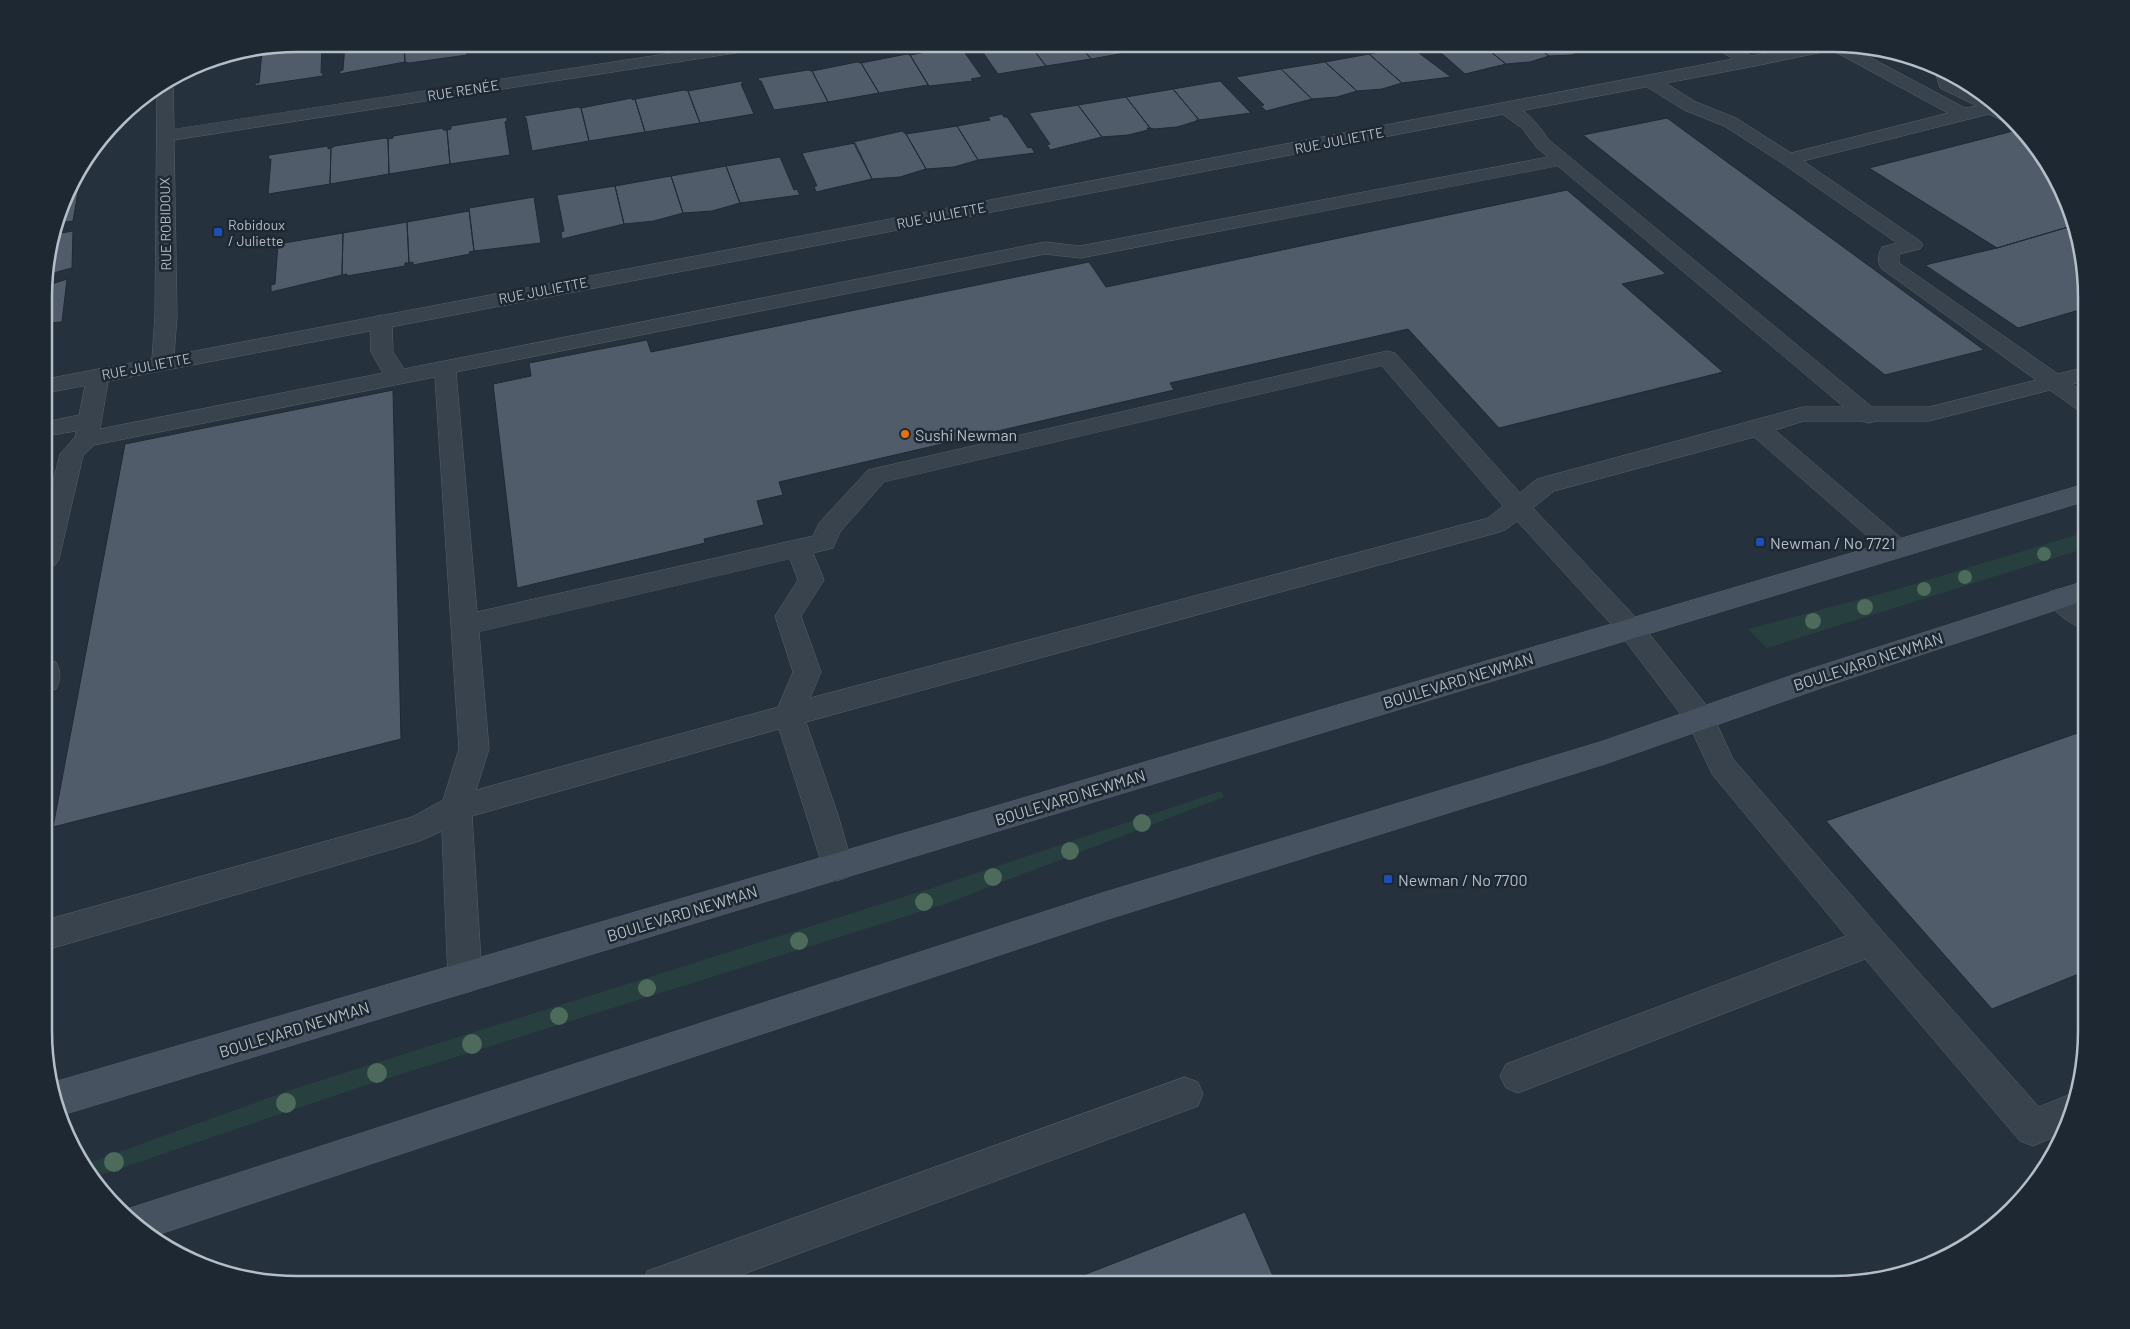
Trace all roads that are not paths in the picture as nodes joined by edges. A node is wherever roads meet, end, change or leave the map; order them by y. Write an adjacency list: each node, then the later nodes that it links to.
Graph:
1 (708, 52): 13 (street, RUE RENÉE)
2 (1733, 52): 5 (street)
3 (1801, 52): 5 (street, RUE JULIETTE)
4 (1851, 53): 8 (street)
5 (1750, 62): 7 (street, RUE JULIETTE)
6 (1942, 78): 8 (street)
7 (1650, 81): 10 (street, RUE JULIETTE); 14 (street)
8 (1919, 90): 12 (street)
9 (165, 92): 13 (street, RUE ROBIDOUX)
10 (1507, 108): 15 (street); 16 (street, RUE JULIETTE)
11 (1989, 109): 12 (street)
12 (1963, 114): 14 (street)
13 (164, 136): 17 (street, RUE ROBIDOUX)
14 (1788, 158): 22 (street)
15 (1562, 160): 18 (street); 25 (street)
16 (381, 321): 17 (street, RUE JULIETTE); 21 (street)
17 (163, 363): 19 (street, RUE JULIETTE)
18 (445, 367): 21 (street); 37 (street)
19 (98, 376): 23 (street, RUE JULIETTE); 28 (street)
20 (2078, 376): 22 (street)
21 (395, 377): 28 (street)
22 (2055, 383): 24 (street); 25 (street)
23 (52, 385)
24 (2078, 399)
25 (1869, 416): 26 (street)
26 (1758, 428): 30 (street); 33 (street)
27 (52, 429): 28 (street)
28 (88, 430): 31 (street)
29 (2078, 494): 33 (main road, BOULEVARD NEWMAN)
30 (1518, 506): 32 (street); 38 (street); 39 (street)
31 (52, 535)
32 (798, 548): 37 (street); 39 (street)
33 (1898, 549): 38 (main road, BOULEVARD NEWMAN)
34 (2078, 593): 35 (main road, BOULEVARD NEWMAN)
35 (2059, 599): 36 (street); 40 (main road, BOULEVARD NEWMAN)
36 (2078, 614)
37 (465, 625): 41 (street)
38 (1630, 628): 40 (street); 42 (main road, BOULEVARD NEWMAN)
39 (789, 715): 41 (street); 42 (street)
40 (1700, 719): 44 (street); 50 (main road, BOULEVARD NEWMAN)
41 (456, 808): 43 (street); 45 (street)
42 (837, 867): 45 (main road, BOULEVARD NEWMAN)
43 (52, 933)
44 (1871, 942): 46 (street); 49 (street)
45 (465, 978): 48 (main road, BOULEVARD NEWMAN)
46 (1518, 1076)
47 (1185, 1094): 51 (street)
48 (62, 1098)
49 (2063, 1115)
50 (143, 1222)
51 (686, 1276)

